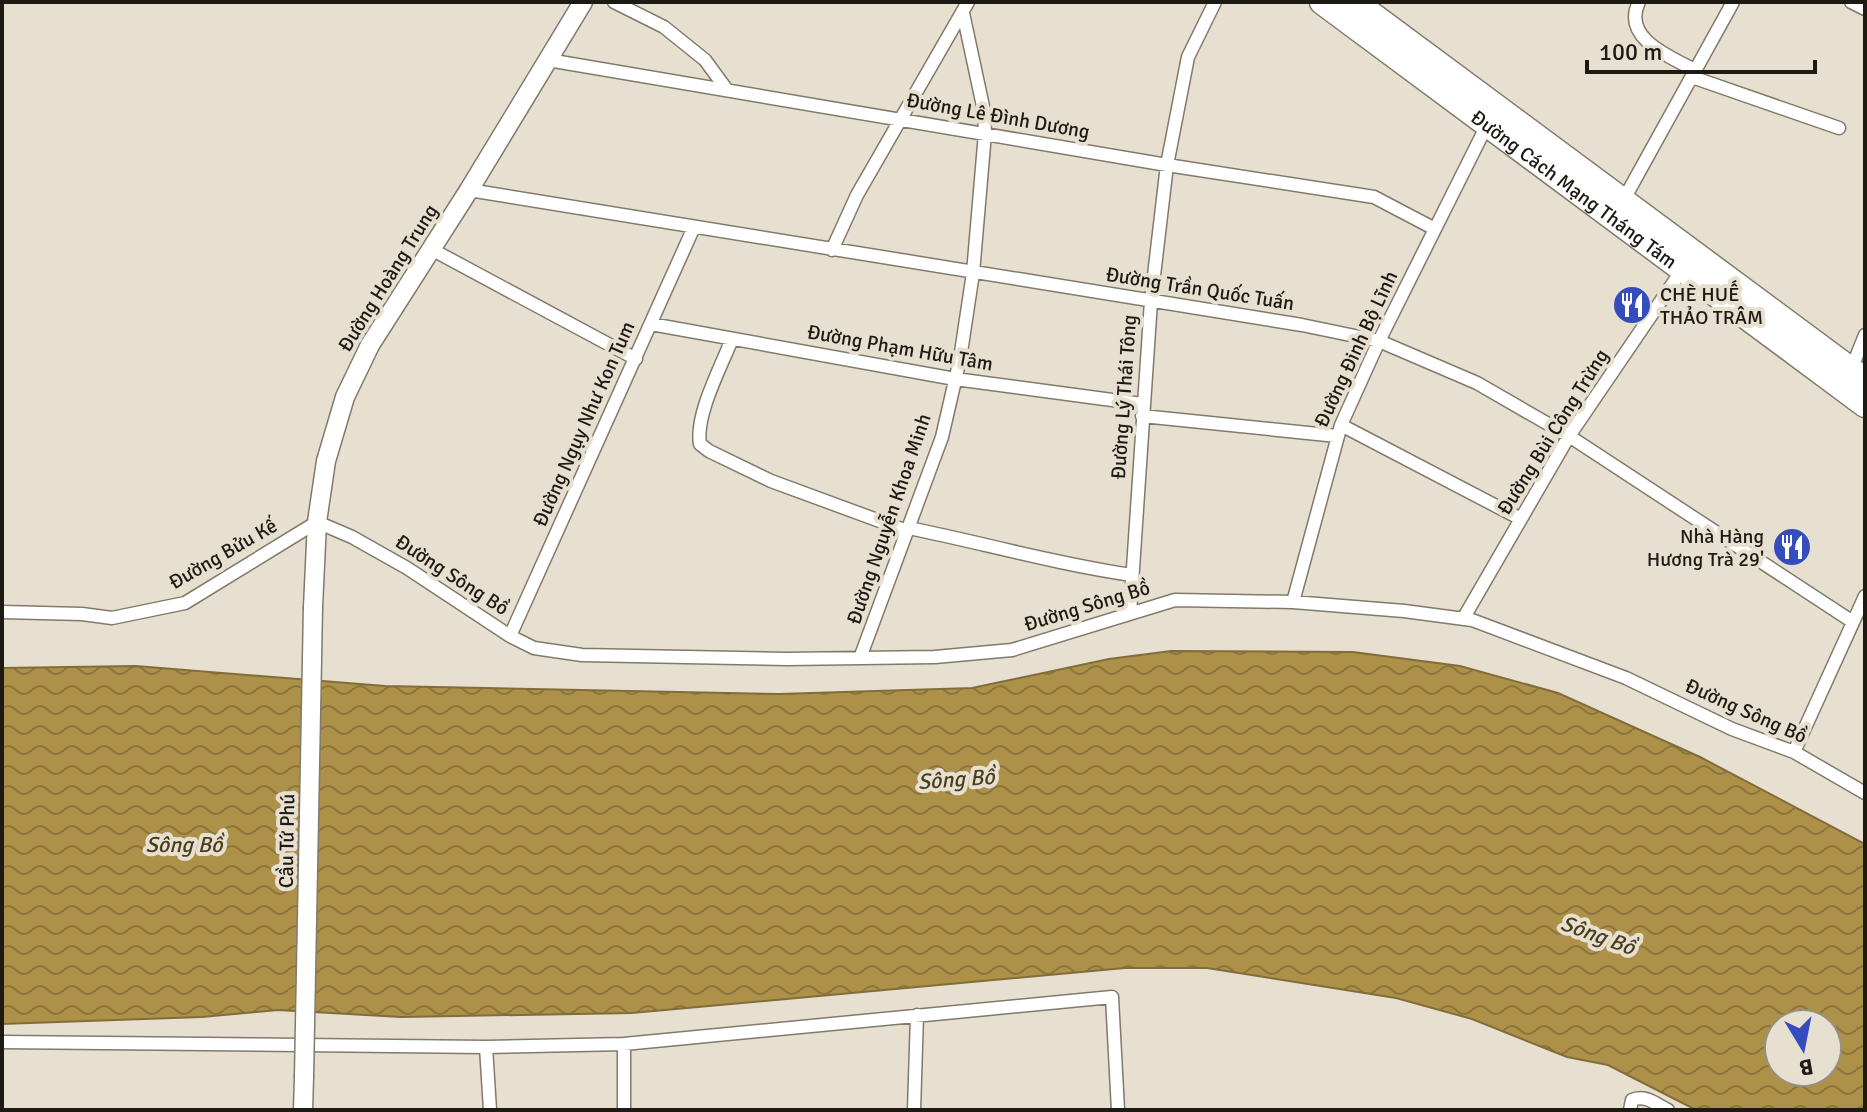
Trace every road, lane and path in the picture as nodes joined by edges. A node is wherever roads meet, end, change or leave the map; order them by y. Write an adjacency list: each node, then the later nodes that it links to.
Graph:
1 (583, 2): 11 (main road, Đường Hoàng Trung)
2 (614, 2): 13 (street)
3 (1215, 2): 18 (street, Đường Lý Thái Tông)
4 (1322, 2): 15 (highway, Đường Cách Mạng Tháng Tám)
5 (1355, 2): 20 (highway, Đường Cách Mạng Tháng Tám)
6 (1639, 2): 12 (street)
7 (1733, 2): 12 (street)
8 (1851, 2): 10 (street)
9 (966, 7): 14 (street); 17 (street, Đường Nguyễn Khoa Minh)
10 (1865, 9)
11 (548, 60): 13 (street, Đường Lê Đình Dương); 19 (main road, Đường Hoàng Trung)
12 (1693, 74): 16 (street); 20 (street)
13 (727, 90): 14 (street, Đường Lê Đình Dương)
14 (900, 119): 17 (street, Đường Lê Đình Dương); 24 (street)
15 (1487, 125): 22 (street, Đường Đinh Bộ Lĩnh); 25 (highway, Đường Cách Mạng Tháng Tám)
16 (1839, 128)
17 (985, 133): 18 (street, Đường Lê Đình Dương); 26 (street, Đường Nguyễn Khoa Minh)
18 (1167, 165): 22 (street, Đường Lê Đình Dương); 27 (street, Đường Lý Thái Tông)
19 (469, 190): 21 (street, Đường Trần Quốc Tuấn); 23 (main road, Đường Hoàng Trung)
20 (1623, 201): 33 (highway, Đường Cách Mạng Tháng Tám)
21 (694, 227): 24 (street, Đường Trần Quốc Tuấn); 28 (street, Đường Ngụy Như Kon Tum)
22 (1435, 229): 31 (street, Đường Đinh Bộ Lĩnh)
23 (431, 249): 32 (street); 40 (main road, Đường Hoàng Trung)
24 (832, 250): 26 (street, Đường Trần Quốc Tuấn)
25 (1682, 270): 35 (highway, Đường Cách Mạng Tháng Tám); 38 (street, Đường Bùi Công Trừng)
26 (973, 273): 27 (street, Đường Trần Quốc Tuấn); 34 (street, Đường Nguyễn Khoa Minh)
27 (1151, 301): 31 (street, Đường Trần Quốc Tuấn); 36 (street, Đường Lý Thái Tông)
28 (651, 324): 30 (street, Đường Phạm Hữu Tâm); 32 (street, Đường Ngụy Như Kon Tum)
29 (1865, 335): 33 (street)
30 (732, 339): 34 (street, Đường Phạm Hữu Tâm); 41 (street)
31 (1379, 341): 37 (street, Đường Đinh Bộ Lĩnh); 38 (street, Đường Trần Quốc Tuấn)
32 (636, 359): 50 (street, Đường Ngụy Như Kon Tum)
33 (1858, 375)
34 (955, 379): 36 (street, Đường Phạm Hữu Tâm); 41 (street, Đường Nguyễn Khoa Minh)
35 (1865, 405)
36 (1142, 410): 37 (street, Đường Phạm Hữu Tâm); 42 (street, Đường Lý Thái Tông)
37 (1339, 430): 39 (street); 44 (street, Đường Đinh Bộ Lĩnh)
38 (1569, 436): 39 (street, Đường Bùi Công Trừng); 49 (street, Đường Trần Quốc Tuấn)
39 (1521, 519): 48 (street, Đường Bùi Công Trừng)
40 (317, 522): 45 (main road, Đường Hoàng Trung); 46 (street, Đường Bửu Kế); 50 (street, Đường Sông Bồ)
41 (908, 529): 42 (street); 51 (street, Đường Nguyễn Khoa Minh)
42 (1132, 575): 47 (street, Đường Lý Thái Tông)
43 (1865, 596): 49 (street)
44 (1293, 602): 47 (street, Đường Sông Bồ); 48 (street, Đường Sông Bồ)
45 (313, 607): 58 (main road, Cầu Tứ Phú, bridge)
46 (2, 612)
47 (1130, 613): 51 (street, Đường Sông Bồ)
48 (1463, 619): 52 (street, Đường Sông Bồ)
49 (1853, 622): 52 (street)
50 (510, 636): 51 (street, Đường Sông Bồ)
51 (860, 658)
52 (1794, 752): 53 (street, Đường Sông Bồ)
53 (1865, 793)
54 (917, 1015): 56 (street); 61 (street); 62 (street)
55 (2, 1042): 57 (street)
56 (624, 1044): 57 (street); 60 (street)
57 (486, 1047): 59 (street)
58 (303, 1110)
59 (490, 1110)
60 (624, 1110)
61 (914, 1110)
62 (1118, 1110)
63 (1630, 1110): 64 (street)
64 (1668, 1110)

